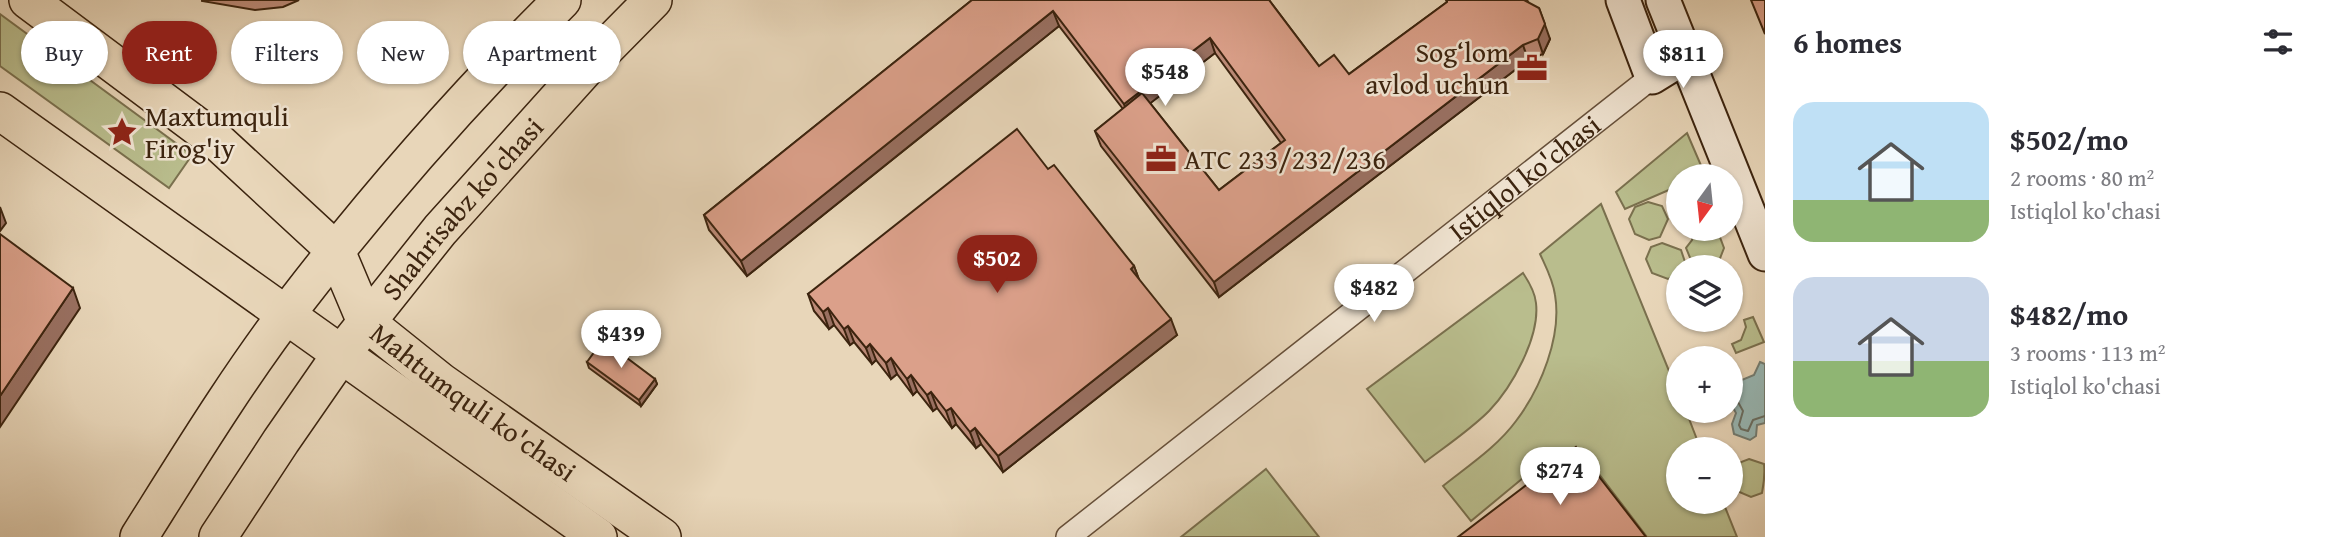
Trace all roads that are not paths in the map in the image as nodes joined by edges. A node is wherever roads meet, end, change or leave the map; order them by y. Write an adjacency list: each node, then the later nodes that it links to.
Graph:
1 (28, 0): 9 (main road, Mahtumquli ko'chasi)
2 (562, 0): 9 (main road)
3 (653, 0): 12 (main road, Shahrisabz ko'chasi)
4 (1623, 0): 7 (street)
5 (1663, 0): 6 (street)
6 (1686, 56): 7 (street, Istiqlol ko'chasi); 10 (street)
7 (1652, 77): 18 (street, Istiqlol ko'chasi)
8 (0, 111): 11 (main road, Mahtumquli ko'chasi)
9 (336, 251): 11 (main road); 12 (main road, Mahtumquli ko'chasi)
10 (1765, 254)
11 (287, 314): 12 (main road); 13 (main road, Mahtumquli ko'chasi); 14 (main road)
12 (366, 322): 13 (main road, Shahrisabz ko'chasi); 17 (main road, Mahtumquli ko'chasi)
13 (342, 353): 15 (main road, Shahrisabz ko'chasi); 16 (main road, Mahtumquli ko'chasi)
14 (139, 537)
15 (219, 537)
16 (598, 537)
17 (662, 537)
18 (1068, 537)

